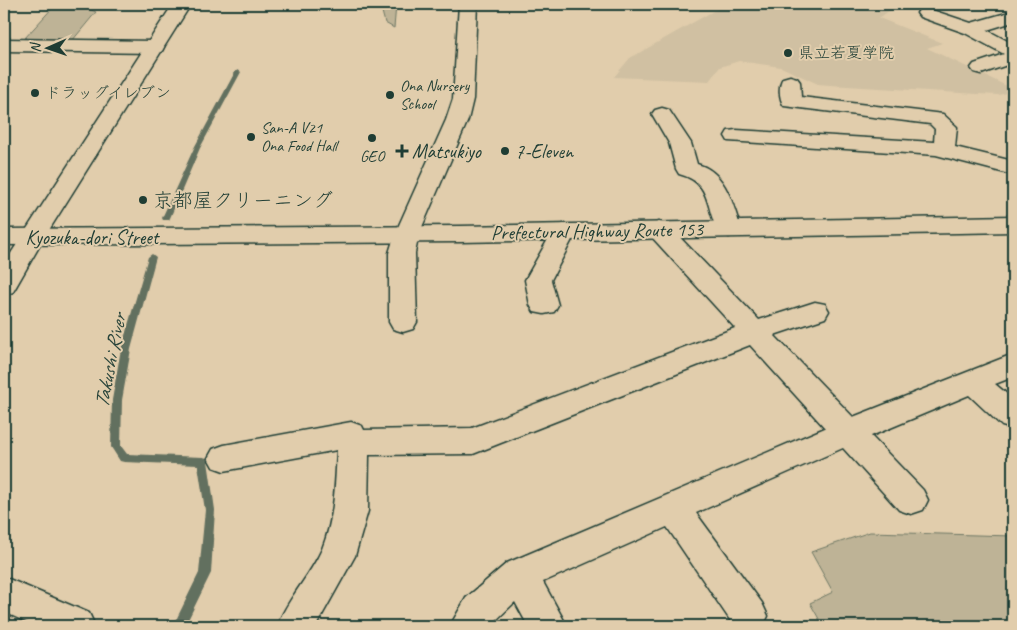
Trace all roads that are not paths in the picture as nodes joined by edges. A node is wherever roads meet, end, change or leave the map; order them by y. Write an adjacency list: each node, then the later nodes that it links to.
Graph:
1 (182, 4): 7 (street)
2 (470, 5): 20 (street)
3 (926, 13): 5 (street)
4 (1013, 16): 5 (street)
5 (970, 29): 8 (street)
6 (4, 45): 7 (street)
7 (155, 47): 23 (street)
8 (1013, 51)
9 (1013, 57): 10 (street)
10 (981, 68)
11 (790, 82): 14 (street)
12 (671, 120): 17 (street)
13 (736, 136): 14 (street)
14 (944, 151): 15 (street)
15 (1013, 168)
16 (1013, 224): 17 (street, Prefectural Highway Route 153)
17 (729, 229): 18 (street, Prefectural Highway Route 153)
18 (659, 230): 19 (street, Prefectural Highway Route 153); 28 (street)
19 (564, 232): 20 (street, Prefectural Highway Route 153); 25 (street)
20 (407, 234): 21 (street, Prefectural Highway Route 153); 27 (street)
21 (181, 236): 23 (street, Kyozuka-dori Street)
22 (4, 237): 23 (street, Kyozuka-dori Street)
23 (32, 238): 24 (street)
24 (4, 286)
25 (544, 305)
26 (815, 311): 28 (street)
27 (403, 322)
28 (754, 332): 32 (street); 33 (street)
29 (1013, 364): 30 (street)
30 (972, 381): 31 (street); 32 (street)
31 (1013, 417)
32 (848, 432): 35 (street); 36 (street)
33 (353, 443): 34 (street); 41 (street)
34 (224, 458)
35 (911, 500)
36 (673, 508): 37 (street); 39 (street)
37 (520, 575): 42 (street); 43 (street)
38 (4, 594): 40 (street)
39 (750, 616)
40 (76, 626)
41 (296, 626)
42 (469, 626)
43 (548, 626)

